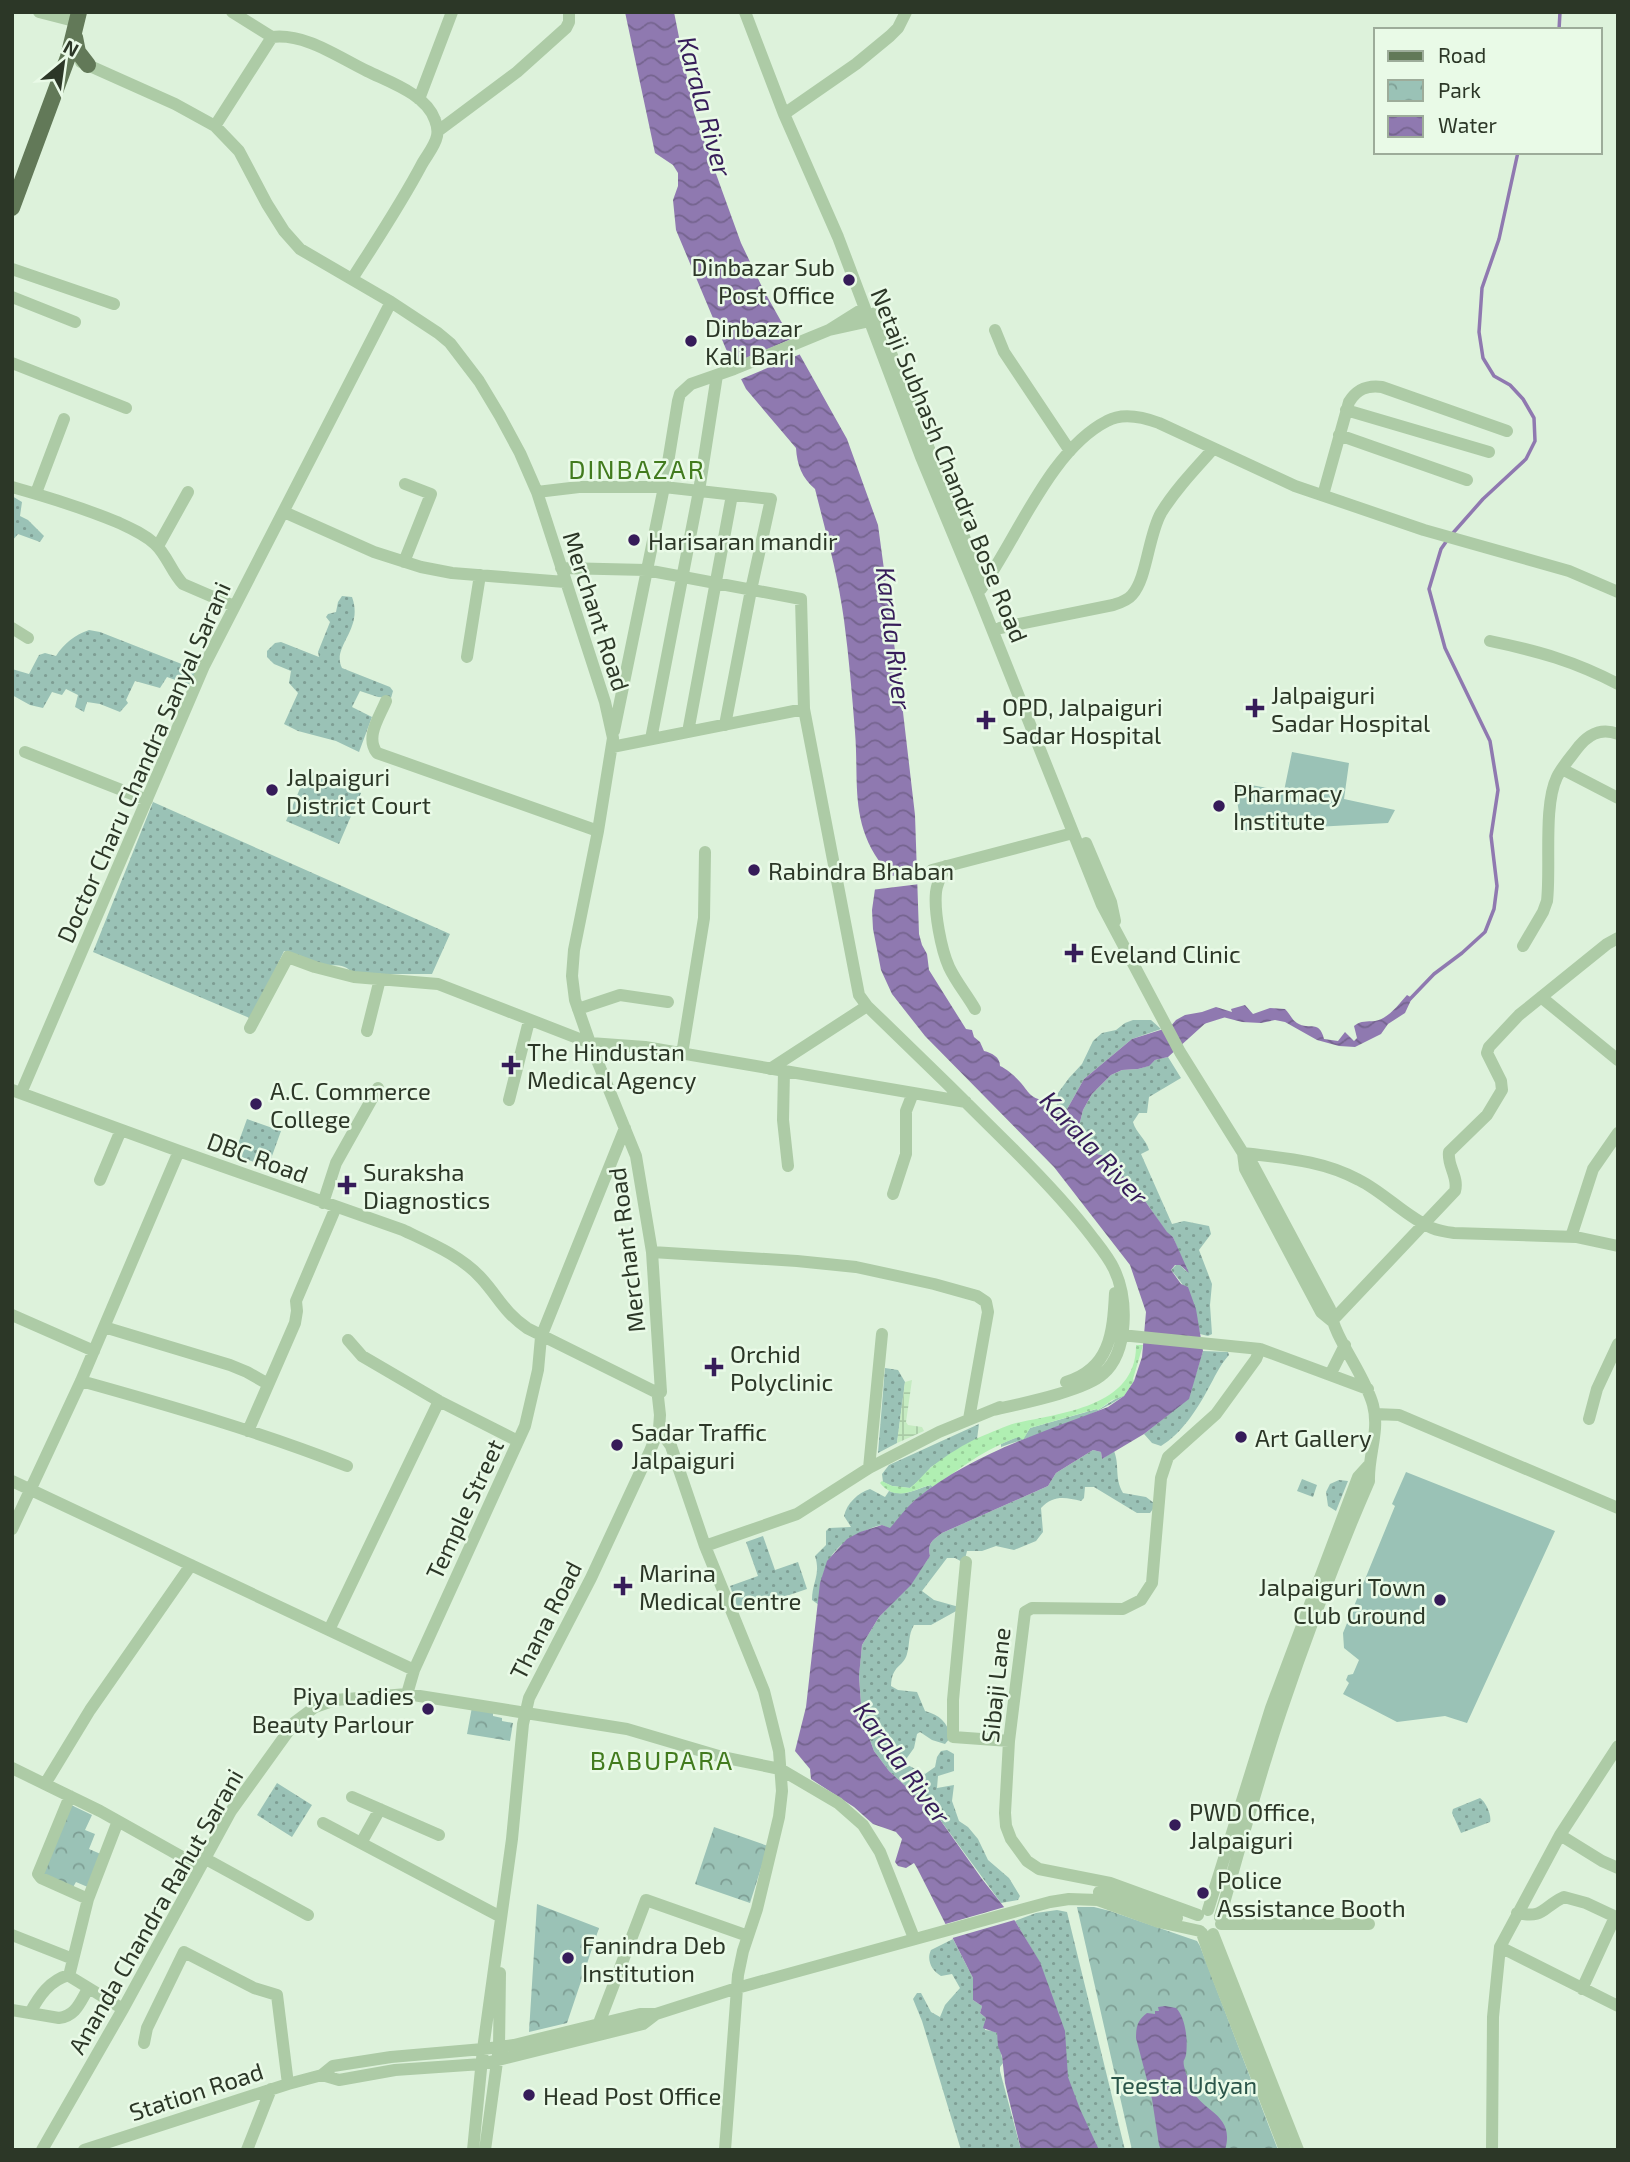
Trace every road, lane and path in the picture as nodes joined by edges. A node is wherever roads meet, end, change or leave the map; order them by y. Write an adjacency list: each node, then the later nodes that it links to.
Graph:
1 (39, 12): 8 (street)
2 (232, 12): 9 (street)
3 (452, 12): 12 (street)
4 (569, 12): 15 (street)
5 (745, 12): 13 (street, Netaji Subhash Chandra Bose Road)
6 (752, 12): 13 (street, Netaji Subhash Chandra Bose Road)
7 (901, 15): 13 (street)
8 (77, 23): 10 (main road); 11 (main road)
9 (272, 37): 12 (street); 14 (street)
10 (68, 57): 11 (street, Merchant Road); 16 (main road)
11 (88, 65): 14 (street, Merchant Road)
12 (419, 99): 15 (street)
13 (788, 112): 17 (street, Netaji Subhash Chandra Bose Road)
14 (215, 126): 19 (street, Merchant Road)
15 (438, 131): 19 (street)
16 (13, 206)
17 (841, 235): 23 (street, Netaji Subhash Chandra Bose Road); 58 (street, Netaji Subhash Chandra Bose Road)
18 (12, 269): 22 (street)
19 (352, 279): 21 (street, Merchant Road)
20 (12, 297): 24 (street)
21 (391, 302): 44 (street, Merchant Road); 48 (street, Doctor Charu Chandra Sanyal Sarani)
22 (114, 304)
23 (864, 308): 25 (street, Netaji Subhash Chandra Bose Road); 26 (street)
24 (75, 321)
25 (870, 321): 26 (street); 58 (street, Netaji Subhash Chandra Bose Road)
26 (829, 330): 29 (street)
27 (995, 330): 36 (street)
28 (12, 363): 30 (street)
29 (717, 375): 41 (street); 42 (street)
30 (126, 408)
31 (1346, 410): 33 (street); 34 (street); 37 (street)
32 (64, 419): 45 (street)
33 (1507, 431)
34 (1339, 435): 38 (street); 47 (street)
35 (1213, 449): 36 (street); 47 (street); 62 (street)
36 (1070, 451): 58 (street)
37 (1489, 452)
38 (1467, 480)
39 (405, 484): 50 (street)
40 (12, 486): 45 (street)
41 (664, 487): 42 (street); 44 (street); 52 (street)
42 (699, 491): 46 (street); 54 (street)
43 (188, 492): 49 (street)
44 (537, 492): 51 (street, Merchant Road)
45 (36, 493): 49 (street)
46 (732, 495): 56 (street); 57 (street)
47 (1323, 495): 59 (street)
48 (284, 512): 50 (street); 60 (street, Doctor Charu Chandra Sanyal Sarani)
49 (158, 546): 60 (street)
50 (404, 562): 53 (street)
51 (562, 568): 52 (street); 55 (street, Merchant Road)
52 (646, 570): 54 (street); 73 (street)
53 (480, 575): 55 (street); 65 (street)
54 (682, 577): 56 (street); 72 (street)
55 (565, 582): 73 (street, Merchant Road)
56 (716, 583): 57 (street); 70 (street)
57 (751, 590): 68 (street); 69 (street)
58 (981, 590): 62 (street, Netaji Subhash Chandra Bose Road); 79 (street, Netaji Subhash Chandra Bose Road)
59 (1618, 592)
60 (234, 606): 77 (street, Doctor Charu Chandra Sanyal Sarani)
61 (12, 628): 63 (street)
62 (1000, 628): 83 (street, Netaji Subhash Chandra Bose Road)
63 (28, 638)
64 (1490, 641): 66 (street)
65 (467, 657)
66 (1618, 684)
67 (386, 702): 78 (street)
68 (804, 709): 69 (street); 89 (street)
69 (725, 725): 70 (street)
70 (688, 732): 72 (street)
71 (1618, 734): 75 (street)
72 (651, 739): 73 (street)
73 (613, 742): 78 (street, Merchant Road)
74 (25, 752): 77 (street)
75 (1562, 769): 76 (street); 85 (street)
76 (1618, 798)
77 (147, 800): 101 (street, Doctor Charu Chandra Sanyal Sarani)
78 (598, 831): 90 (street, Merchant Road)
79 (1073, 833): 81 (street); 83 (street, Netaji Subhash Chandra Bose Road)
80 (705, 852): 96 (street)
81 (946, 866): 82 (street); 91 (street)
82 (932, 870)
83 (1117, 931): 109 (street, Netaji Subhash Chandra Bose Road)
84 (1618, 938): 87 (street)
85 (1522, 946)
86 (380, 979): 92 (street); 93 (street); 94 (street)
87 (1541, 997): 97 (street); 114 (street)
88 (668, 1002): 90 (street)
89 (867, 1006): 98 (street); 104 (street)
90 (578, 1009): 95 (street, Merchant Road)
91 (975, 1009)
92 (529, 1021): 95 (street); 103 (street)
93 (250, 1028)
94 (367, 1031)
95 (590, 1043): 96 (street); 105 (street, Merchant Road)
96 (682, 1054): 98 (street)
97 (1618, 1060)
98 (770, 1069): 99 (street)
99 (784, 1071): 102 (street); 110 (street)
100 (378, 1088): 113 (street)
101 (16, 1092): 106 (street, DBC Road)
102 (913, 1093): 104 (street); 112 (street)
103 (509, 1100)
104 (967, 1102): 118 (street)
105 (625, 1128): 117 (street, Merchant Road); 124 (street, Temple Street)
106 (121, 1130): 108 (street, DBC Road); 111 (street)
107 (1618, 1133): 115 (street)
108 (179, 1152): 113 (street, DBC Road); 121 (street)
109 (1242, 1153): 114 (street); 120 (street, Netaji Subhash Chandra Bose Road)
110 (788, 1166)
111 (100, 1180)
112 (893, 1194)
113 (329, 1205): 124 (street, DBC Road); 134 (street)
114 (1422, 1223): 115 (street); 120 (street)
115 (1571, 1237): 116 (street)
116 (1618, 1246)
117 (652, 1252): 130 (street, Merchant Road); 140 (street)
118 (1113, 1268): 123 (street); 138 (street)
119 (12, 1315): 129 (street)
120 (1332, 1321): 127 (street, Netaji Subhash Chandra Bose Road)
121 (104, 1326): 129 (street); 134 (street)
122 (881, 1334): 147 (street)
123 (1124, 1336): 128 (street); 138 (street)
124 (541, 1337): 132 (street, DBC Road); 144 (street, Temple Street)
125 (348, 1340): 137 (street)
126 (1618, 1344): 141 (street)
127 (1345, 1345): 131 (street); 135 (street, Netaji Subhash Chandra Bose Road)
128 (1258, 1349): 131 (street); 159 (street, Sibaji Lane)
129 (94, 1351): 133 (street)
130 (660, 1365): 132 (street); 136 (street, Merchant Road)
131 (1331, 1375): 135 (street)
132 (635, 1380): 136 (street, DBC Road)
133 (81, 1381): 143 (street); 149 (street)
134 (268, 1384): 143 (street)
135 (1368, 1389): 139 (street, Netaji Subhash Chandra Bose Road)
136 (658, 1393): 142 (street, Thana Road)
137 (439, 1401): 144 (street); 155 (street)
138 (993, 1410): 140 (street)
139 (1375, 1414): 146 (street, Netaji Subhash Chandra Bose Road); 150 (street)
140 (969, 1419): 147 (street)
141 (1589, 1419)
142 (659, 1429): 152 (street); 158 (street, Thana Road)
143 (248, 1431): 145 (street)
144 (518, 1441): 156 (street, Temple Street)
145 (347, 1466)
146 (1368, 1466): 181 (street, Netaji Subhash Chandra Bose Road); 181 (street, Netaji Subhash Chandra Bose Road)
147 (869, 1468): 152 (street)
148 (12, 1481): 149 (street)
149 (30, 1490): 151 (street); 154 (street)
150 (1618, 1508)
151 (12, 1529)
152 (705, 1546): 163 (street)
153 (966, 1562): 159 (street)
154 (191, 1565): 155 (street); 164 (street)
155 (329, 1630): 156 (street)
156 (414, 1670): 157 (street, Temple Street)
157 (407, 1694): 158 (street, Ananda Chandra Rahut Sarani); 173 (street, Ananda Chandra Rahut Sarani)
158 (526, 1713): 163 (street, Ananda Chandra Rahut Sarani); 179 (street, Thana Road)
159 (1009, 1741): 181 (street, Sibaji Lane)
160 (1618, 1746): 161 (street)
161 (1612, 1767): 171 (street)
162 (12, 1768): 164 (street)
163 (780, 1769): 184 (street, Ananda Chandra Rahut Sarani); 185 (street)
164 (45, 1784): 165 (street)
165 (70, 1796): 168 (street); 175 (street)
166 (352, 1797): 167 (street)
167 (380, 1809): 170 (street); 172 (street)
168 (118, 1821): 173 (street); 175 (street)
169 (323, 1823): 172 (street)
170 (439, 1835)
171 (1560, 1835): 174 (street); 177 (street)
172 (361, 1843): 179 (street)
173 (202, 1863): 178 (street); 193 (street, Ananda Chandra Rahut Sarani)
174 (1618, 1868)
175 (88, 1899): 187 (street)
176 (1024, 1909): 181 (street); 181 (street); 184 (street)
177 (1517, 1913): 180 (street); 186 (street)
178 (308, 1915)
179 (501, 1917): 198 (street, Thana Road); 201 (street, Thana Road)
180 (1616, 1917): 191 (street)
181 (1207, 1924): 182 (street); 205 (street); 205 (street)
182 (1369, 1924)
183 (12, 1935): 187 (street)
184 (918, 1935): 189 (street)
185 (748, 1936): 189 (street); 197 (street)
186 (1500, 1947): 191 (street); 215 (street)
187 (73, 1959): 188 (street)
188 (69, 1975): 190 (street); 195 (street)
189 (737, 1988): 196 (street); 212 (street)
190 (88, 1989): 193 (street); 195 (street)
191 (1582, 1989): 192 (street)
192 (1618, 2006)
193 (123, 2009): 207 (street, Ananda Chandra Rahut Sarani)
194 (12, 2010): 195 (street)
195 (30, 2013)
196 (656, 2014): 197 (street); 200 (street)
197 (599, 2023): 200 (street)
198 (499, 2033): 200 (street); 201 (street, Thana Road)
199 (144, 2043): 202 (street)
200 (516, 2050): 201 (street, Station Road); 204 (street)
201 (484, 2058): 202 (street, Station Road); 204 (street); 210 (street)
202 (288, 2084): 203 (street, Station Road)
203 (271, 2089): 206 (street, Station Road); 209 (street)
204 (493, 2093): 211 (street)
205 (1283, 2129): 213 (street); 214 (street)
206 (104, 2147): 208 (street, Station Road)
207 (42, 2150)
208 (84, 2150)
209 (247, 2150)
210 (473, 2150)
211 (485, 2150)
212 (725, 2150)
213 (1285, 2150)
214 (1298, 2150)
215 (1492, 2150)

